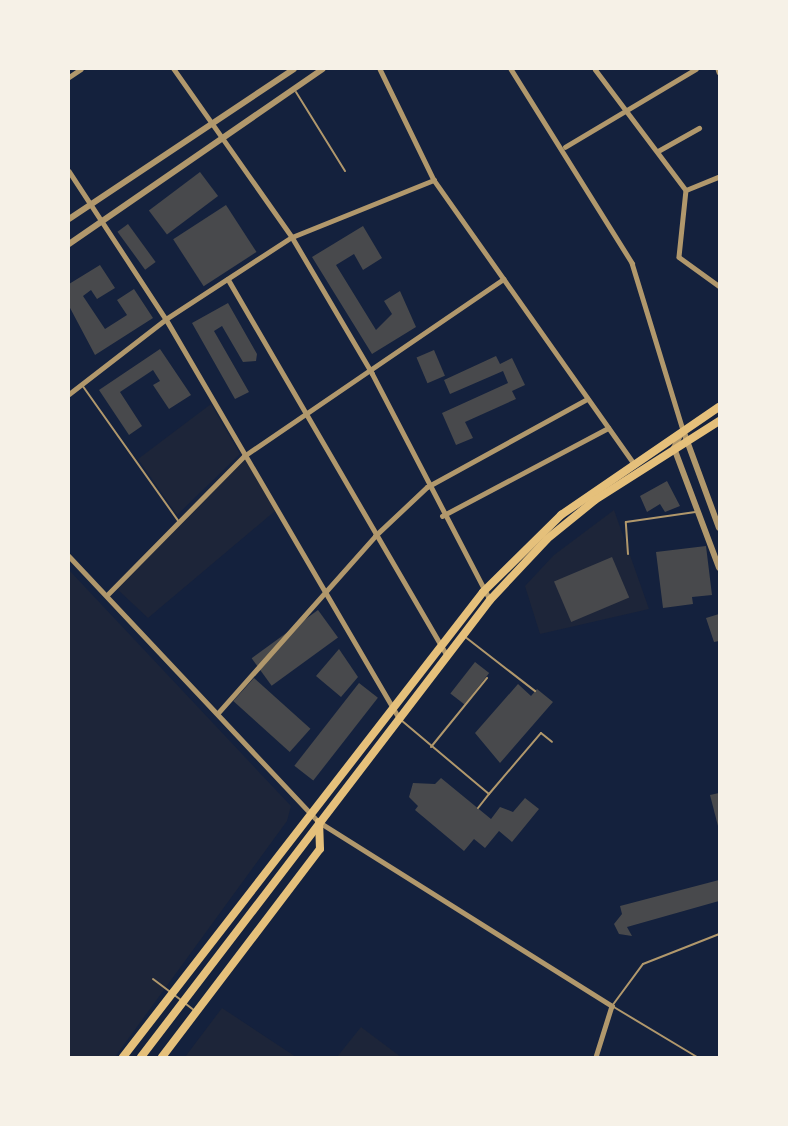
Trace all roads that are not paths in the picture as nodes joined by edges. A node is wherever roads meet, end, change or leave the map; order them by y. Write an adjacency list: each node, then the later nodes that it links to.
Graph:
1 (81, 69): 9 (street)
2 (174, 69): 12 (street)
3 (294, 69): 12 (street)
4 (323, 69): 10 (street)
5 (380, 69): 20 (street)
6 (511, 69): 15 (street)
7 (595, 69): 11 (street)
8 (696, 69): 11 (street)
9 (69, 77)
10 (296, 92): 14 (street); 18 (lane)
11 (628, 110): 15 (street); 16 (street)
12 (211, 126): 14 (street); 22 (street)
13 (699, 128): 16 (street)
14 (222, 143): 24 (street); 25 (street)
15 (565, 147): 39 (street)
16 (658, 151): 21 (street)
17 (69, 171): 22 (street)
18 (345, 171)
19 (719, 177): 21 (street)
20 (434, 180): 25 (street); 28 (street)
21 (686, 190): 29 (street)
22 (93, 204): 23 (street); 24 (street)
23 (69, 219)
24 (105, 221): 26 (street); 30 (street)
25 (292, 237): 27 (street); 31 (street)
26 (69, 244)
27 (228, 279): 30 (street); 36 (street)
28 (503, 279): 31 (street); 34 (street)
29 (719, 286)
30 (166, 319): 32 (street); 42 (street)
31 (372, 373): 36 (street); 44 (street)
32 (82, 385): 33 (street); 47 (lane)
33 (69, 394)
34 (587, 399): 38 (street); 44 (street)
35 (719, 407): 39 (main road)
36 (310, 416): 42 (street); 49 (street)
37 (719, 421): 40 (main road)
38 (608, 428): 43 (street); 46 (street)
39 (683, 430): 40 (street); 41 (street); 43 (main road)
40 (688, 439): 41 (main road); 48 (street)
41 (674, 448): 45 (street); 56 (main road)
42 (244, 456): 47 (street); 53 (street)
43 (633, 462): 54 (main road)
44 (427, 487): 46 (street); 49 (street)
45 (698, 512): 50 (lane); 52 (street)
46 (442, 516): 54 (street)
47 (179, 522): 55 (street)
48 (719, 528)
49 (375, 536): 53 (street); 58 (street)
50 (628, 554)
51 (69, 556): 55 (street)
52 (719, 568)
53 (327, 591): 61 (street); 62 (street)
54 (483, 592): 56 (street); 58 (main road)
55 (107, 595): 62 (street)
56 (490, 600): 57 (main road)
57 (462, 635): 58 (main road); 60 (lane)
58 (444, 652): 61 (main road); 63 (main road)
59 (487, 678): 65 (lane)
60 (535, 692)
61 (391, 709): 63 (street); 68 (main road)
62 (218, 713): 68 (street)
63 (399, 718): 65 (lane); 69 (main road)
64 (552, 742): 66 (lane)
65 (431, 747): 66 (lane)
66 (489, 794): 67 (lane)
67 (478, 808)
68 (311, 812): 69 (street); 72 (main road)
69 (319, 822): 73 (main road); 74 (street); 75 (main road)
70 (719, 934): 74 (lane)
71 (153, 979): 72 (lane)
72 (173, 993): 73 (lane); 76 (main road)
73 (182, 1000): 75 (lane); 77 (main road)
74 (612, 1006): 79 (street); 80 (lane)
75 (195, 1011): 78 (main road)
76 (123, 1057)
77 (141, 1057)
78 (162, 1057)
79 (596, 1057)
80 (698, 1057)

